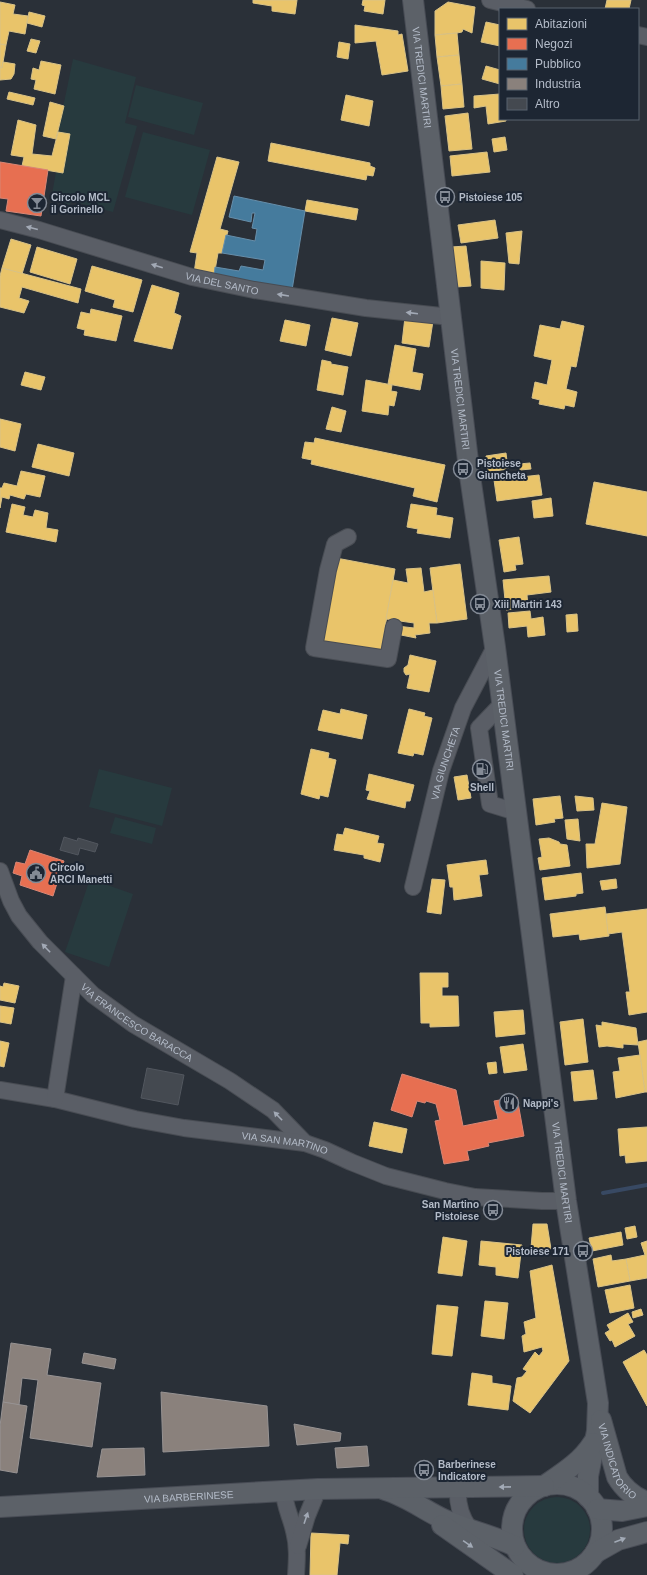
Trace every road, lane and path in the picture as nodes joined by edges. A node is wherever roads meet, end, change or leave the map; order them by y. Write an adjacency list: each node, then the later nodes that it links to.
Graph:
1 (412, 0): 5 (main road, VIA TREDICI MARTIRI)
2 (490, 0): 3 (street)
3 (523, 8)
4 (0, 220): 5 (street, VIA DEL SANTO, one-way to 4)
5 (450, 318): 8 (main road, VIA TREDICI MARTIRI)
6 (348, 537): 7 (street)
7 (394, 627)
8 (495, 647): 10 (street, VIA GIUNCHETA); 15 (main road, VIA TREDICI MARTIRI)
9 (0, 871): 11 (street, VIA FRANCESCO BARACCA, one-way to 9)
10 (413, 887)
11 (74, 976): 13 (street); 14 (street, VIA FRANCESCO BARACCA, one-way to 11)
12 (0, 1090): 13 (street, VIA SAN MARTINO)
13 (55, 1099): 14 (street, VIA SAN MARTINO)
14 (305, 1144): 15 (street, VIA SAN MARTINO)
15 (566, 1201): 16 (main road, VIA TREDICI MARTIRI)
16 (599, 1411): 17 (main road, VIA TREDICI MARTIRI); 23 (main road, VIA INDICATORIO)
17 (596, 1439): 18 (main road); 24 (main road, VIA TREDICI MARTIRI)
18 (544, 1486): 20 (main road, VIA BARBERINESE, one-way to 20); 24 (main road); 30 (main road)
19 (378, 1487): 20 (main road, VIA BARBERINESE); 21 (main road, VIA BARBERINESE); 25 (main road, VIA BARBERINESE)
20 (458, 1488): 28 (street)
21 (318, 1489): 22 (main road, VIA BARBERINESE); 31 (street, one-way to 21)
22 (284, 1491): 27 (main road, VIA BARBERINESE); 31 (street)
23 (647, 1502)
24 (593, 1503): 26 (main road, VIA INDICATORIO); 32 (main road)
25 (415, 1504): 28 (main road, VIA BARBERINESE); 35 (main road, VIA BARBERINESE, one-way to 35)
26 (647, 1506)
27 (0, 1508)
28 (469, 1528): 30 (main road, VIA BARBERINESE)
29 (647, 1532): 32 (main road, one-way to 29)
30 (515, 1546): 33 (main road)
31 (297, 1548): 34 (street)
32 (595, 1553): 33 (main road); 36 (main road)
33 (550, 1574)
34 (296, 1575)
35 (513, 1575)
36 (589, 1575)

